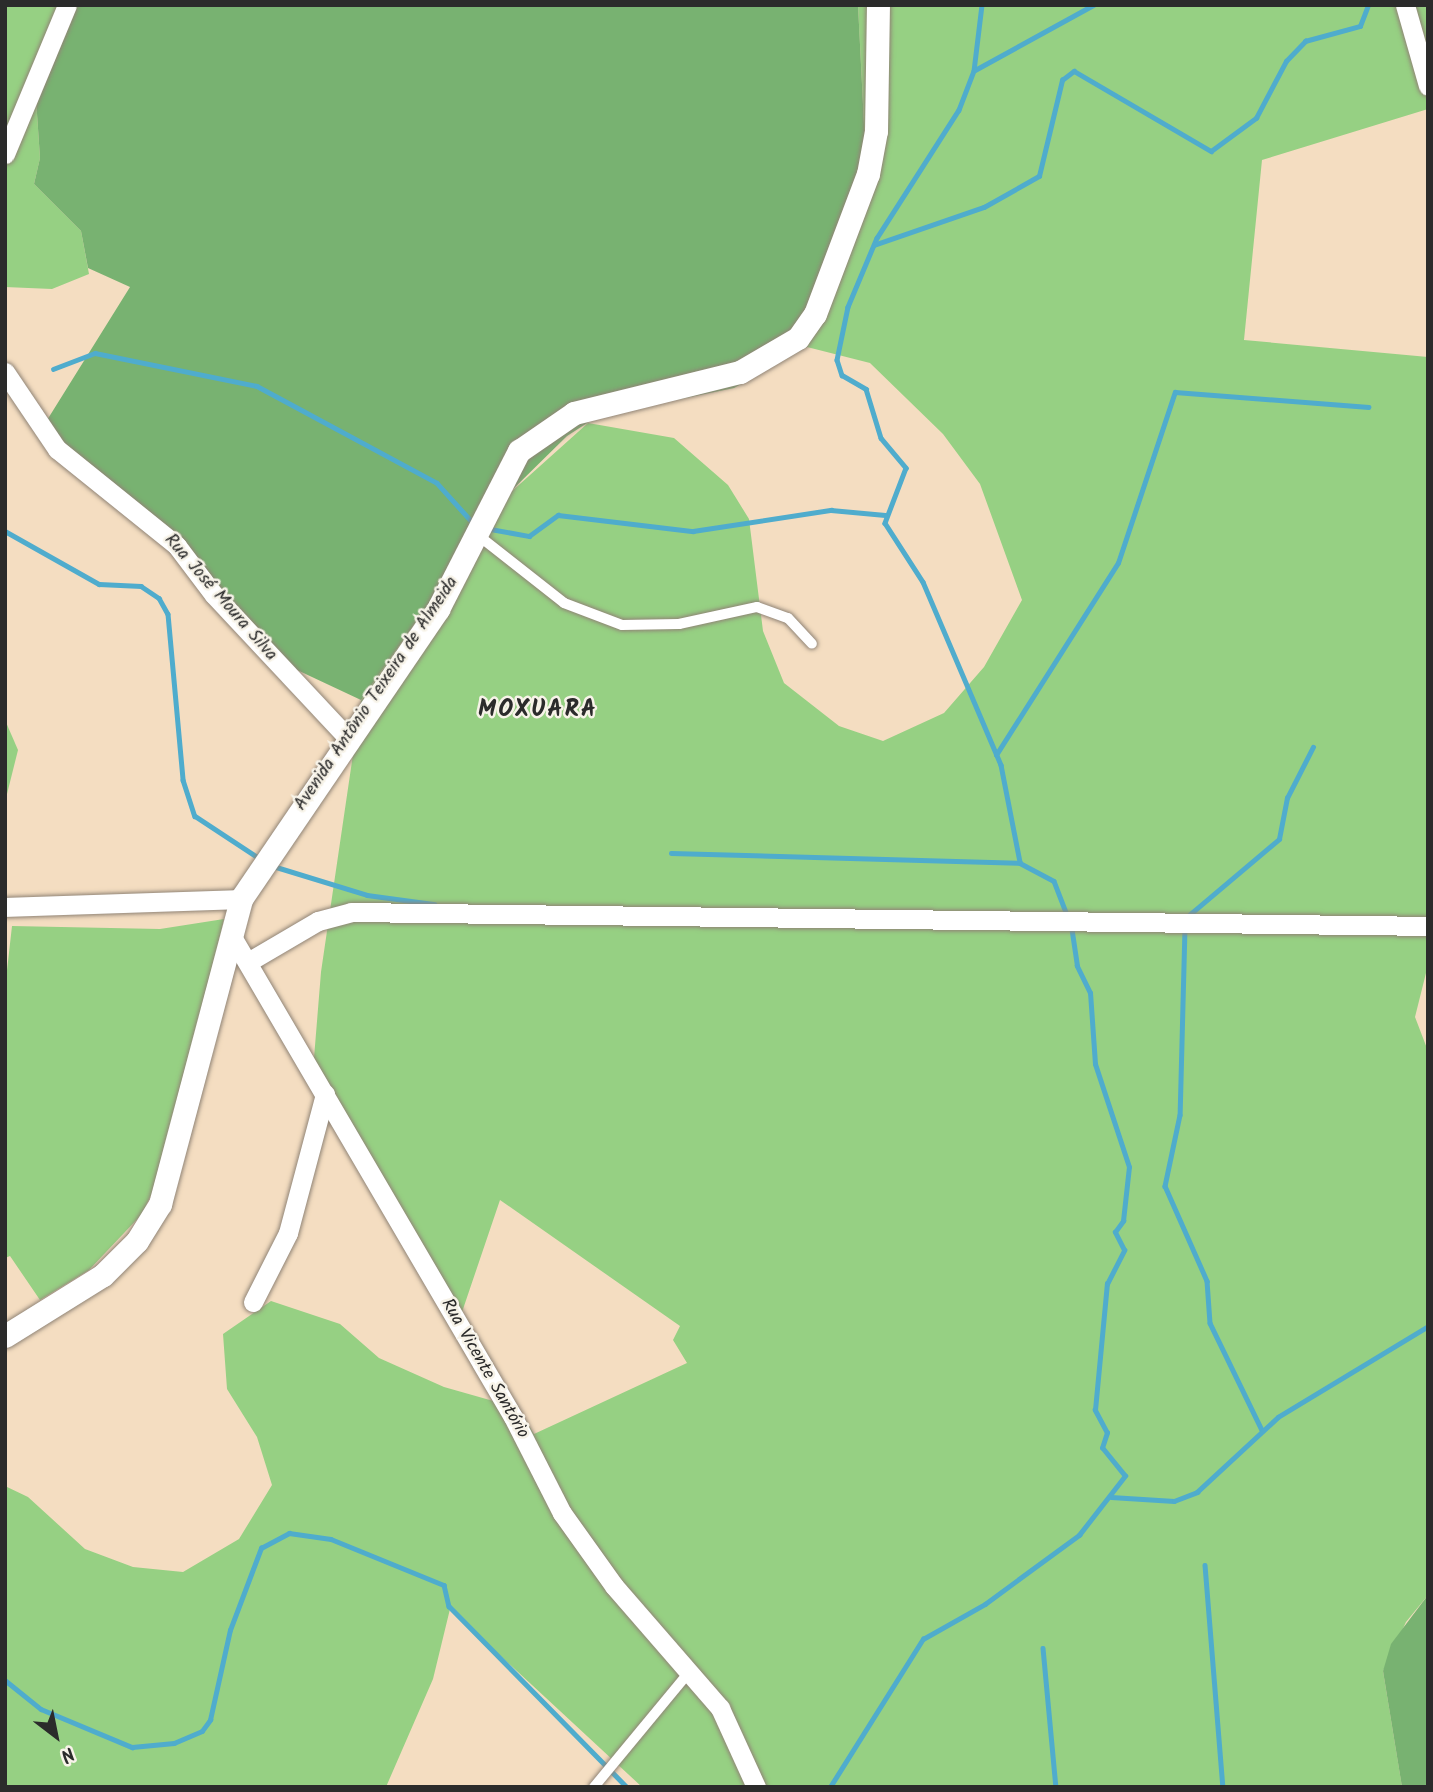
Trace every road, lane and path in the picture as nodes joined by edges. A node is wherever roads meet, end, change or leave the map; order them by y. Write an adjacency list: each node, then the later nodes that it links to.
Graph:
1 (67, 5): 5 (street)
2 (878, 5): 7 (street, Avenida Antônio Teixeira de Almeida)
3 (1405, 5): 4 (street)
4 (1428, 86)
5 (5, 154)
6 (5, 372): 9 (street, Rua José Moura Silva)
7 (480, 536): 8 (lane); 9 (street, Avenida Antônio Teixeira de Almeida)
8 (812, 644)
9 (348, 738): 10 (street, Avenida Antônio Teixeira de Almeida)
10 (241, 899): 11 (street); 13 (street, Avenida Antônio Teixeira de Almeida)
11 (5, 907)
12 (1428, 926): 14 (street)
13 (232, 935): 14 (street, Rua Vicente Santório); 17 (street, Avenida Antônio Teixeira de Almeida)
14 (248, 962): 15 (street, Rua Vicente Santório)
15 (325, 1094): 16 (street); 18 (street, Rua Vicente Santório)
16 (253, 1301)
17 (5, 1336)
18 (689, 1672): 19 (lane); 20 (street, Rua Vicente Santório)
19 (594, 1787)
20 (756, 1787)

